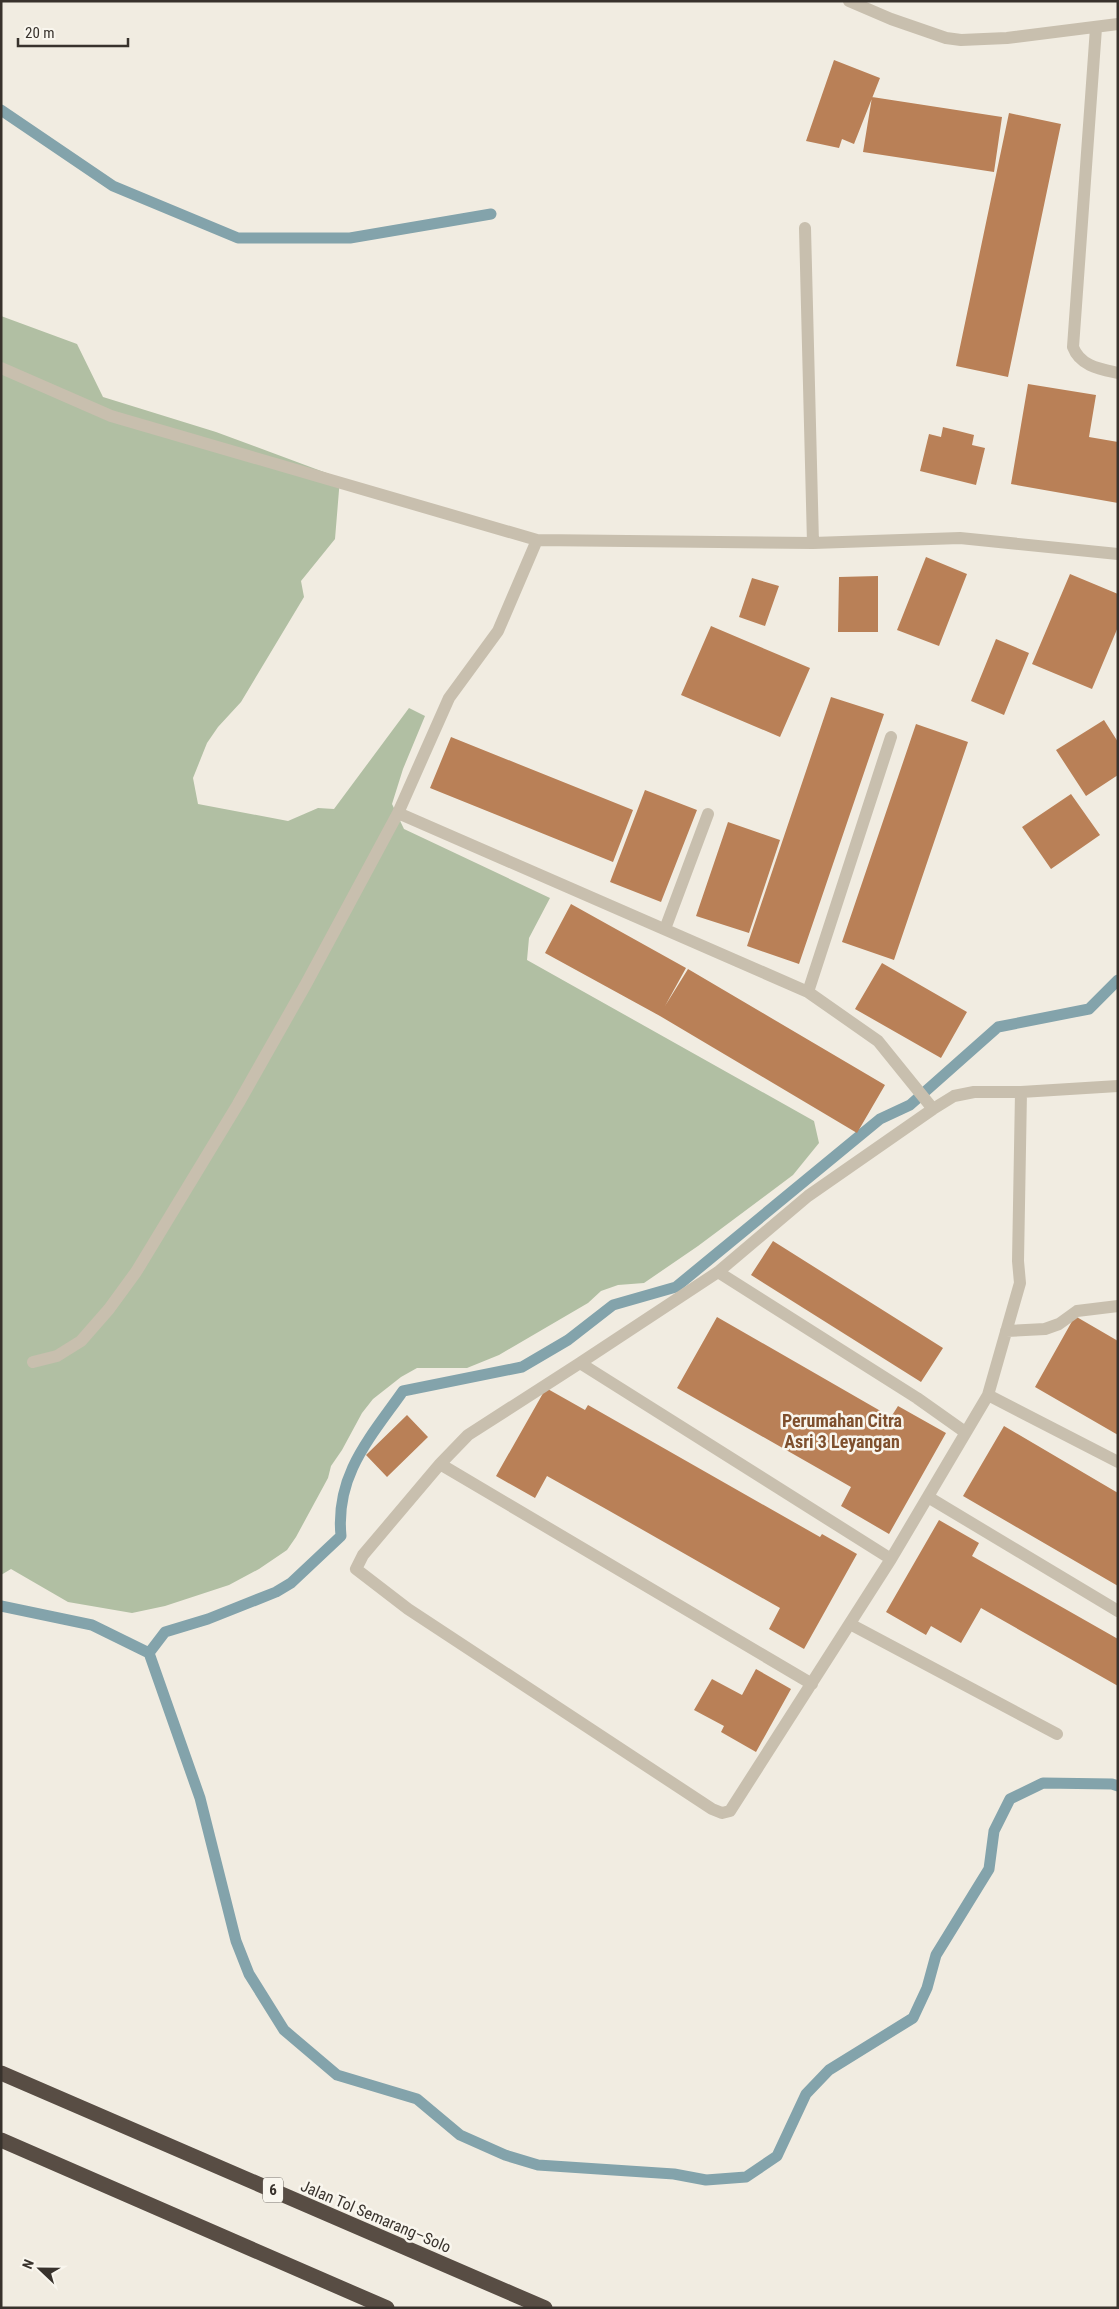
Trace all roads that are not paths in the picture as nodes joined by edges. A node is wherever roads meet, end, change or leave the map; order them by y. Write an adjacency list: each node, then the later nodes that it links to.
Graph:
1 (849, 1): 3 (street)
2 (1118, 24): 3 (street)
3 (1096, 28): 6 (street)
4 (805, 228): 8 (street)
5 (1, 368): 7 (street)
6 (1118, 374)
7 (537, 540): 8 (street); 11 (street)
8 (813, 543): 9 (street)
9 (1118, 554)
10 (892, 737): 14 (street)
11 (398, 813): 13 (street); 21 (street)
12 (708, 814): 13 (street)
13 (665, 929): 14 (street)
14 (808, 992): 17 (street)
15 (1118, 1086): 16 (street)
16 (1021, 1092): 17 (street); 20 (street)
17 (930, 1106): 18 (street)
18 (718, 1272): 22 (street); 24 (street)
19 (1118, 1306): 20 (street)
20 (1006, 1331): 23 (street)
21 (32, 1362)
22 (580, 1363): 26 (street); 28 (street)
23 (988, 1395): 24 (street); 25 (street)
24 (965, 1432): 27 (street)
25 (1118, 1462)
26 (440, 1464): 31 (street); 31 (street)
27 (928, 1497): 28 (street); 29 (street)
28 (891, 1559): 30 (street)
29 (1118, 1611)
30 (850, 1624): 31 (street); 32 (street)
31 (812, 1684)
32 (1057, 1734)
33 (1, 2073): 36 (highway, Jalan Tol Semarang–Solo / 6)
34 (1, 2140): 35 (highway)
35 (387, 2308)
36 (545, 2308)

